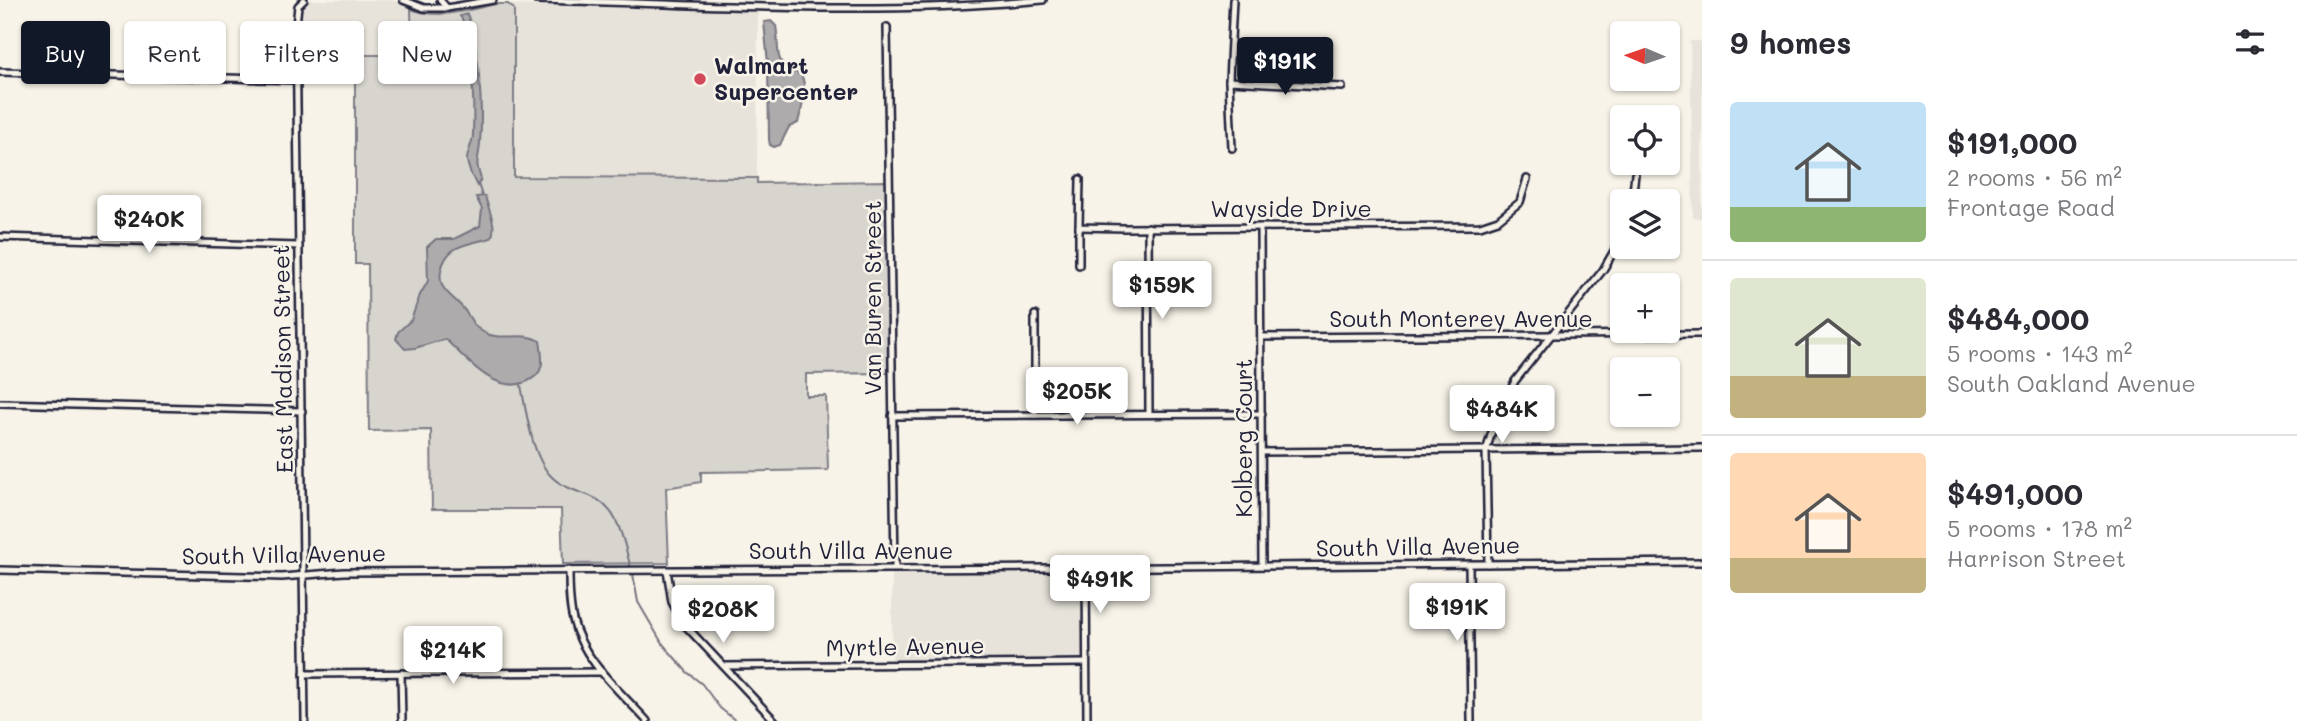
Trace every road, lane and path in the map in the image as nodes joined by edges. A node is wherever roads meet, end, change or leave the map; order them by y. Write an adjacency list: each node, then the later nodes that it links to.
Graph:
1 (304, 0): 9 (street, East Madison Street)
2 (403, 0): 8 (street)
3 (440, 0): 8 (street)
4 (493, 0): 8 (street)
5 (536, 0): 6 (street)
6 (1043, 0)
7 (1233, 0): 13 (street)
8 (447, 8)
9 (297, 21)
10 (887, 27): 35 (street, Van Buren Street)
11 (0, 72): 12 (street)
12 (240, 78)
13 (1229, 81): 15 (street); 16 (street)
14 (297, 84): 23 (street, East Madison Street)
15 (1342, 87)
16 (1232, 148)
17 (1080, 179): 19 (street)
18 (1527, 179): 20 (street, Wayside Drive)
19 (1079, 227): 21 (street, Wayside Drive); 25 (street)
20 (1260, 227): 21 (street, Wayside Drive); 29 (street, Kolberg Court)
21 (1148, 228): 32 (street)
22 (0, 237): 23 (street)
23 (299, 246): 31 (street, East Madison Street)
24 (1610, 258): 28 (street)
25 (1079, 265)
26 (1035, 315): 34 (street)
27 (1702, 334): 28 (street, South Monterey Avenue)
28 (1553, 336): 29 (street, South Monterey Avenue); 37 (street)
29 (1261, 337): 33 (street, Kolberg Court)
30 (0, 403): 31 (street)
31 (302, 411): 48 (street, East Madison Street)
32 (1149, 414): 33 (street); 34 (street)
33 (1262, 414): 38 (street, Kolberg Court)
34 (1035, 415): 35 (street)
35 (892, 416): 43 (street, Van Buren Street)
36 (1702, 448): 37 (street)
37 (1486, 451): 38 (street); 41 (street)
38 (1262, 452): 42 (street, Kolberg Court)
39 (1702, 562): 41 (street, South Villa Avenue)
40 (1469, 564): 41 (street, South Villa Avenue); 42 (street, South Villa Avenue); 59 (street)
41 (1488, 564)
42 (1262, 566): 44 (street, South Villa Avenue)
43 (895, 568): 44 (street, South Villa Avenue); 47 (street, South Villa Avenue)
44 (1086, 568): 49 (street)
45 (0, 570): 48 (street, South Villa Avenue)
46 (569, 570): 47 (street, South Villa Avenue); 48 (street, South Villa Avenue); 51 (street)
47 (667, 570): 50 (street)
48 (303, 575): 53 (street, East Madison Street)
49 (1086, 663): 50 (street, Myrtle Avenue); 58 (street)
50 (725, 666): 57 (street)
51 (602, 672): 52 (street); 56 (street)
52 (401, 673): 53 (street); 55 (street)
53 (304, 674): 54 (street, East Madison Street)
54 (304, 721)
55 (402, 721)
56 (647, 721)
57 (775, 721)
58 (1087, 721)
59 (1471, 721)

